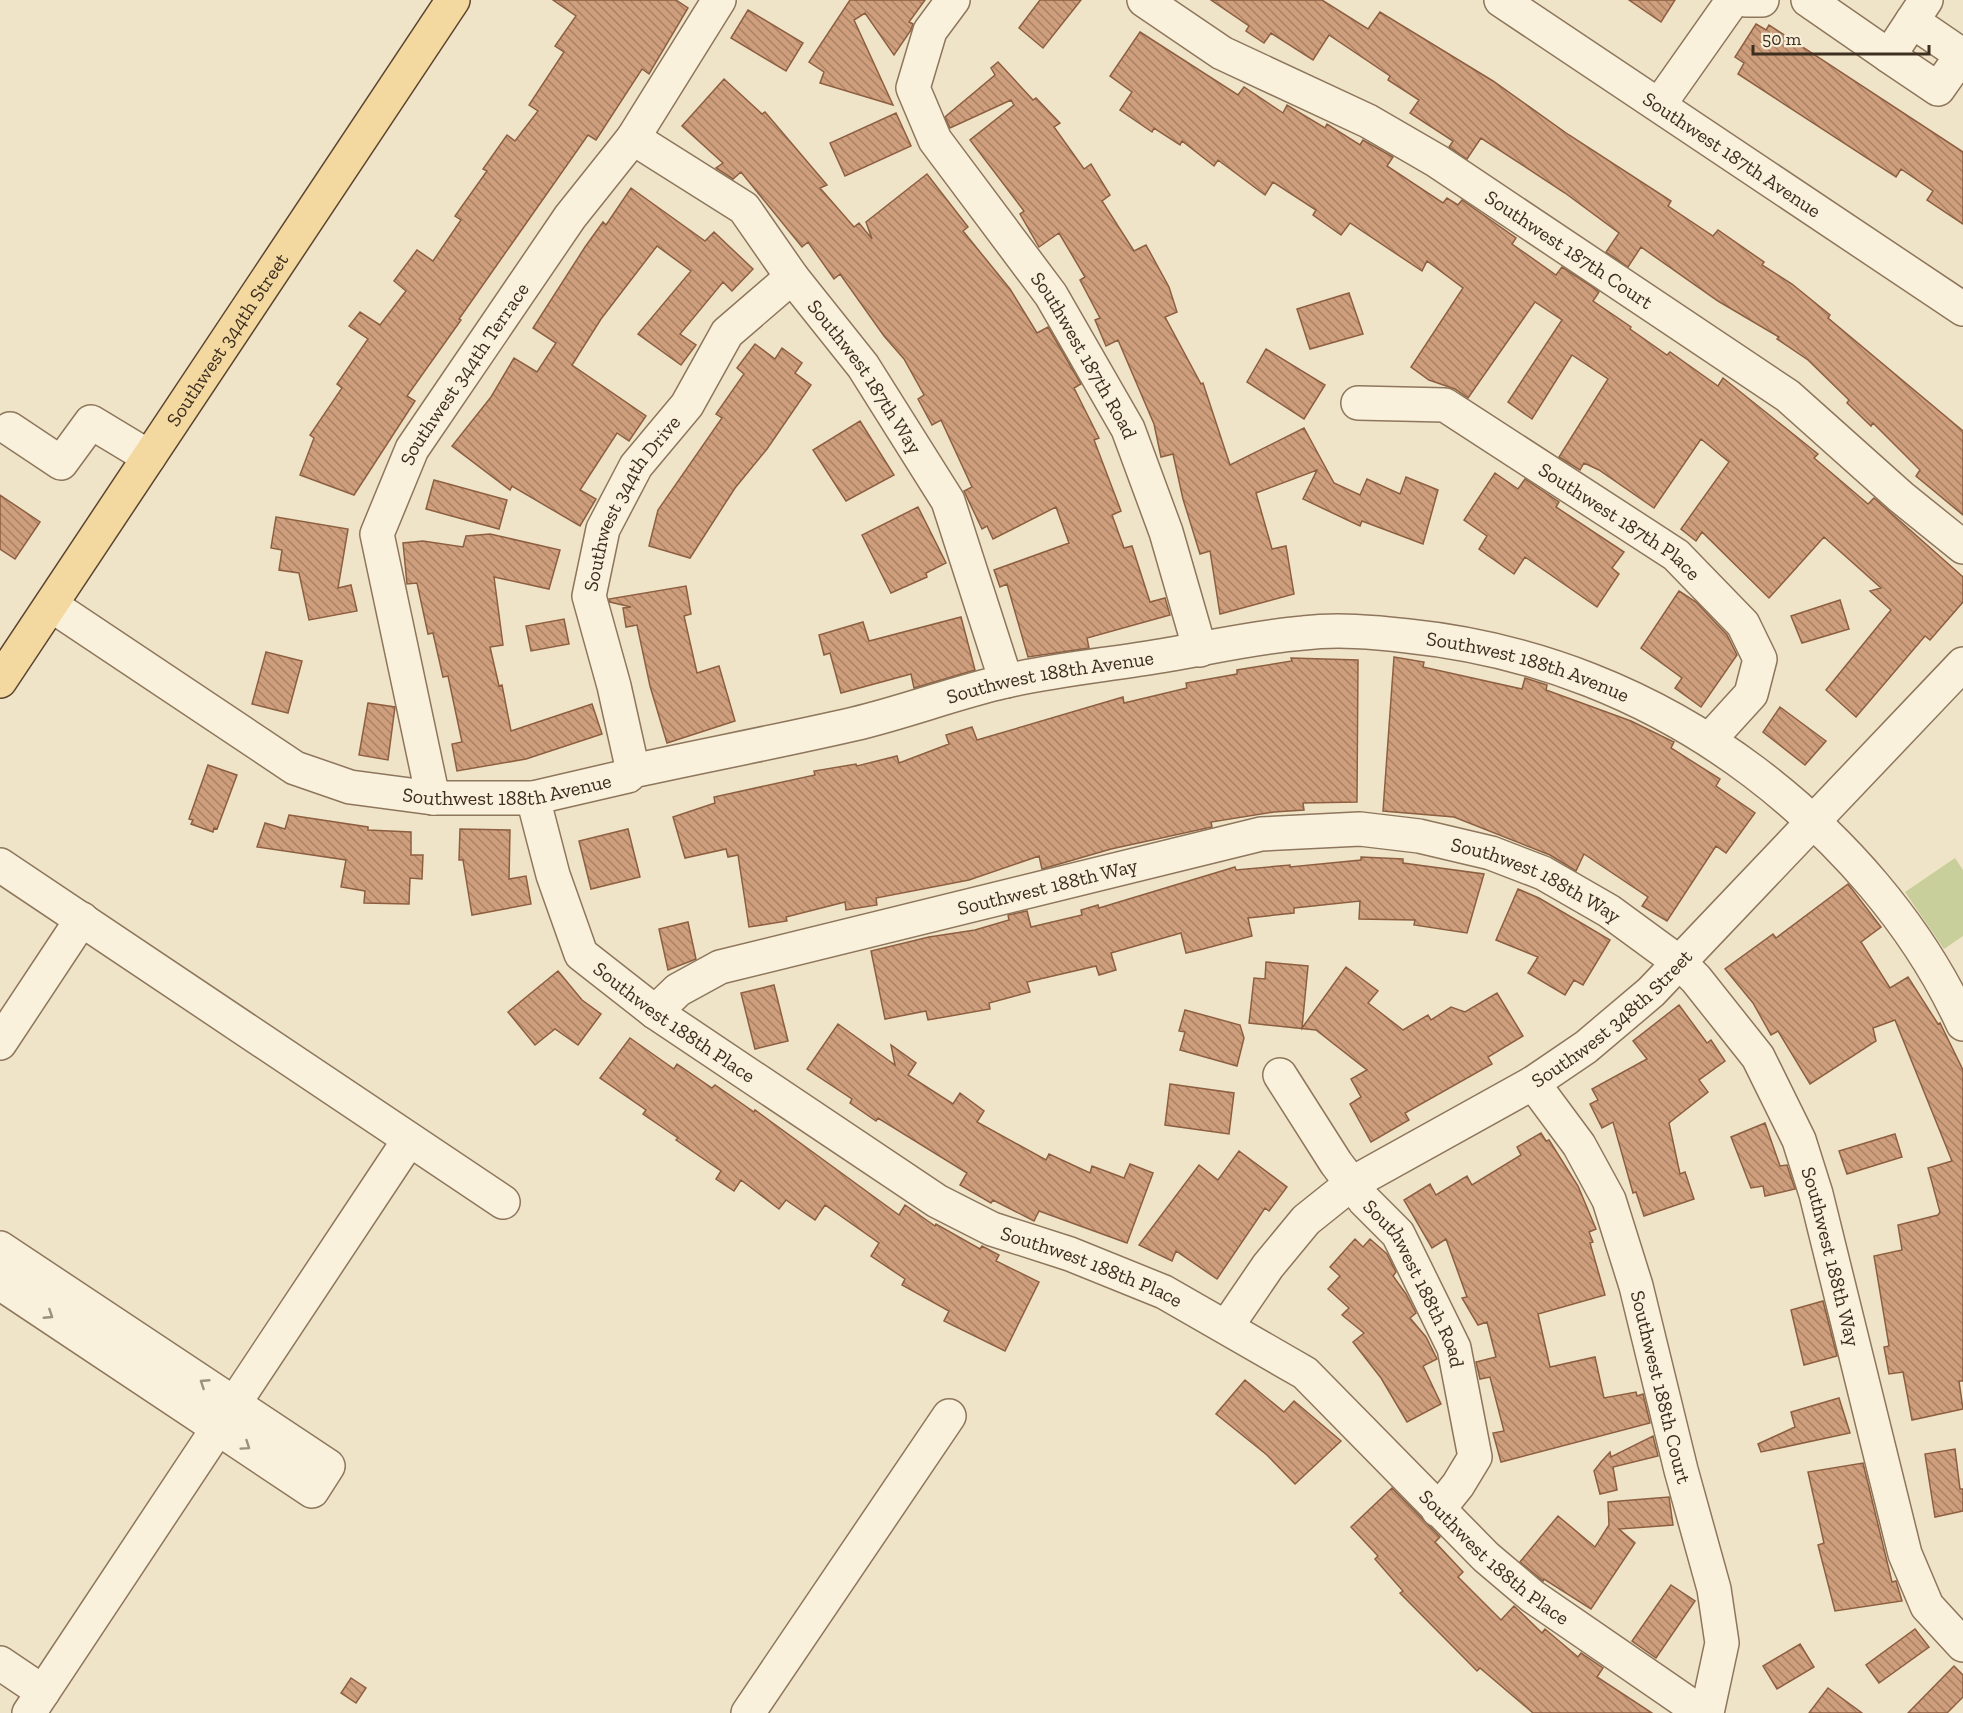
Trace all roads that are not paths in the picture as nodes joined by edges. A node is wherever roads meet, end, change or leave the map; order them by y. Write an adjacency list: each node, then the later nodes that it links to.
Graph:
1 (453, 0): 18 (main road, Southwest 344th Street)
2 (719, 0): 13 (street, Southwest 344th Terrace)
3 (953, 0): 21 (street, Southwest 187th Road)
4 (1144, 0): 19 (street, Southwest 187th Court)
5 (1501, 0): 12 (street, Southwest 187th Avenue)
6 (1733, 0): 12 (street)
7 (1746, 0): 8 (street)
8 (1762, 0)
9 (1808, 0): 11 (street)
10 (1919, 10): 11 (street); 11 (street)
11 (1889, 56)
12 (1659, 105): 15 (street, Southwest 187th Avenue)
13 (633, 138): 14 (street, Southwest 187th Way); 27 (street, Southwest 344th Terrace)
14 (792, 277): 24 (street, Southwest 187th Way); 26 (street, Southwest 344th Drive)
15 (1963, 309)
16 (1358, 404): 25 (street, Southwest 187th Place)
17 (10, 429): 18 (street)
18 (149, 457): 20 (main road, Southwest 344th Street)
19 (1963, 547)
20 (51, 604): 23 (main road, Southwest 344th Street); 27 (street, Southwest 188th Avenue)
21 (1200, 650): 24 (street, Southwest 188th Avenue); 25 (street, Southwest 188th Avenue)
22 (1963, 664): 29 (street, Southwest 348th Street)
23 (0, 681)
24 (1006, 681): 26 (street, Southwest 188th Avenue)
25 (1710, 739): 29 (street, Southwest 188th Avenue)
26 (633, 771): 28 (street, Southwest 188th Avenue)
27 (433, 798): 28 (street, Southwest 188th Avenue)
28 (533, 798): 33 (street, Southwest 188th Place)
29 (1813, 820): 32 (street, Southwest 348th Street); 34 (street, Southwest 188th Avenue)
30 (0, 865): 31 (street)
31 (82, 919): 35 (street); 38 (street)
32 (1680, 963): 33 (street, Southwest 188th Way); 37 (street, Southwest 348th Street); 47 (street, Southwest 188th Way)
33 (655, 1012): 43 (street, Southwest 188th Place)
34 (1963, 1024)
35 (0, 1043)
36 (1280, 1075): 39 (street, Southwest 188th Road)
37 (1533, 1083): 39 (street, Southwest 348th Street); 52 (street, Southwest 188th Court)
38 (409, 1140): 40 (street); 44 (street)
39 (1351, 1184): 43 (street, Southwest 348th Street); 46 (street, Southwest 188th Road)
40 (502, 1202)
41 (0, 1248): 44 (street, one-way to 41)
42 (0, 1283): 44 (street, one-way to 44)
43 (1227, 1326): 46 (street, Southwest 188th Place)
44 (226, 1415): 49 (street)
45 (949, 1416): 50 (street)
46 (1438, 1510): 51 (street, Southwest 188th Place)
47 (1963, 1645)
48 (0, 1663): 49 (street)
49 (36, 1702)
50 (748, 1713)
51 (1702, 1713)
52 (1707, 1713)

